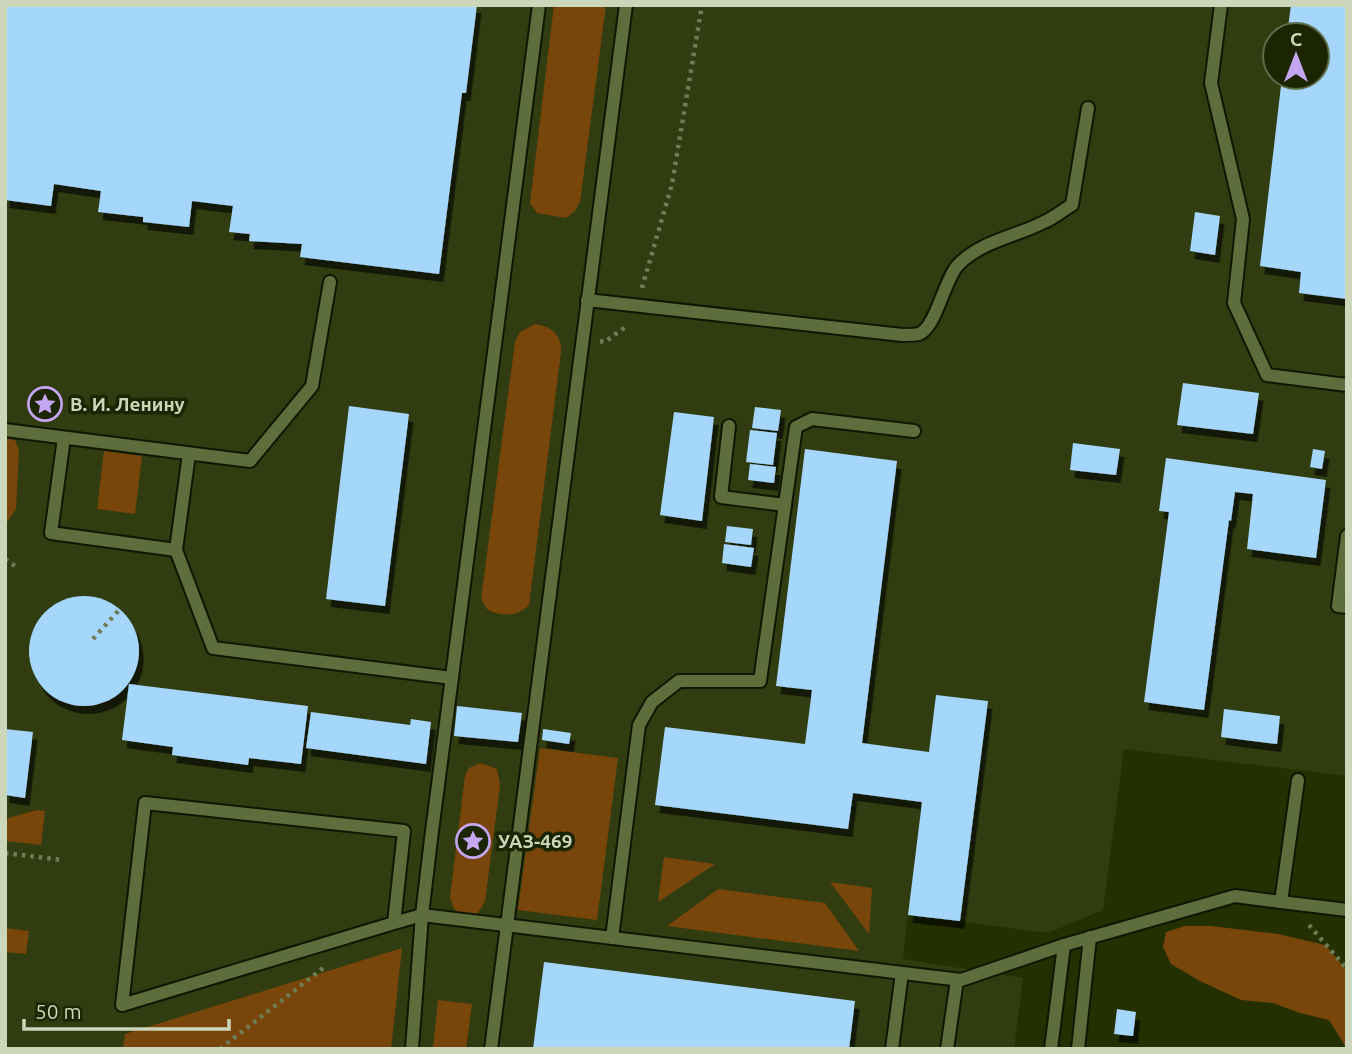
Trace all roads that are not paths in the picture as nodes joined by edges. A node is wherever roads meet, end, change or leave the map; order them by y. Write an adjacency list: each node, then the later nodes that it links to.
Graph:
1 (539, 5): 17 (lane)
2 (626, 5): 6 (lane)
3 (1221, 5): 7 (lane)
4 (1088, 108): 6 (lane)
5 (330, 282): 12 (lane)
6 (587, 300): 23 (lane)
7 (1347, 385)
8 (729, 426): 13 (lane)
9 (5, 430): 11 (lane)
10 (914, 431): 13 (lane)
11 (64, 438): 12 (lane); 15 (lane)
12 (189, 454): 15 (lane)
13 (785, 505): 25 (lane)
14 (1347, 536): 16 (lane)
15 (176, 550): 17 (lane)
16 (1347, 607)
17 (452, 678): 21 (lane)
18 (1298, 780): 19 (lane)
19 (1285, 902): 20 (lane); 24 (lane)
20 (1347, 910)
21 (422, 915): 22 (lane); 23 (lane); 29 (lane)
22 (394, 923): 22 (lane)
23 (506, 925): 25 (lane); 30 (lane)
24 (1090, 937): 26 (lane); 34 (lane)
25 (612, 938): 27 (lane)
26 (1064, 945): 28 (lane); 33 (lane)
27 (902, 973): 28 (lane); 31 (lane)
28 (957, 980): 32 (lane)
29 (412, 1049)
30 (491, 1049)
31 (892, 1049)
32 (947, 1049)
33 (1051, 1049)
34 (1078, 1049)

